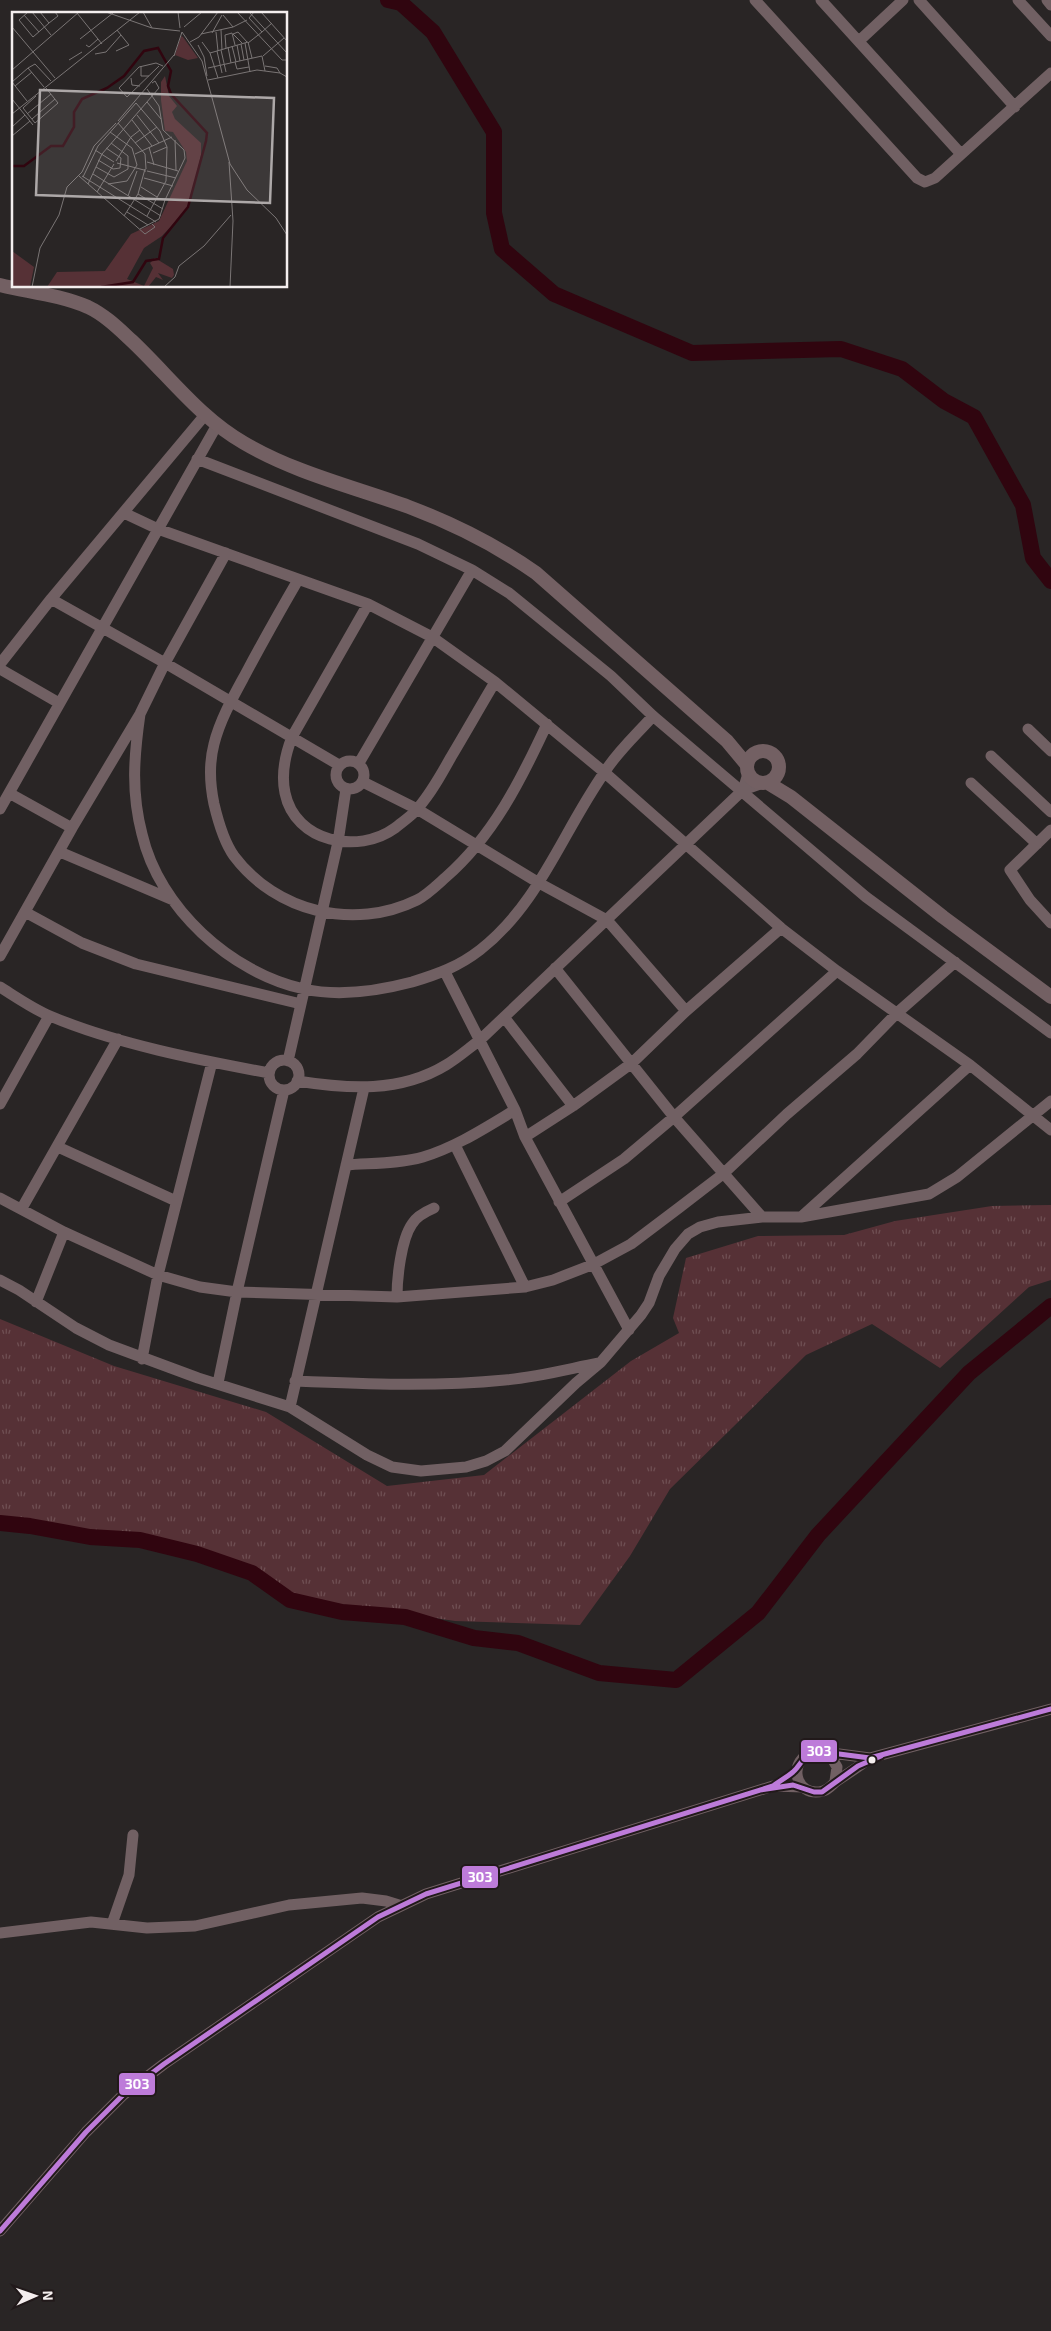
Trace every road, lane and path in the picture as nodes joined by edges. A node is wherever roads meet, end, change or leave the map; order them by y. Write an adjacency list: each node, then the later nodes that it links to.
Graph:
1 (755, 0): 12 (street)
2 (821, 0): 9 (street)
3 (903, 0): 9 (street)
4 (919, 0): 11 (street)
5 (1018, 0): 8 (street)
6 (1047, 0): 7 (street)
7 (1051, 4)
8 (1051, 36)
9 (859, 41): 12 (street)
10 (1051, 73): 11 (street)
11 (1015, 107): 12 (street)
12 (961, 154)
13 (14, 288): 14 (main road)
14 (205, 415): 15 (main road); 17 (street)
15 (217, 425): 16 (street); 37 (main road)
16 (197, 459): 18 (street); 20 (street)
17 (124, 513): 18 (street); 22 (street)
18 (158, 529): 19 (street); 24 (street)
19 (226, 553): 21 (street); 26 (street)
20 (472, 570): 25 (street); 33 (street)
21 (298, 580): 23 (street); 30 (street)
22 (51, 599): 24 (street); 27 (street)
23 (368, 604): 25 (street); 36 (street)
24 (101, 628): 26 (street); 31 (street)
25 (432, 637): 29 (street); 41 (street)
26 (165, 662): 30 (street); 32 (street)
27 (0, 664)
28 (0, 669): 31 (street)
29 (495, 682): 34 (street); 54 (street)
30 (231, 701): 36 (street); 66 (street)
31 (59, 703): 51 (street)
32 (140, 714): 56 (street); 64 (street)
33 (653, 716): 44 (street); 50 (street)
34 (547, 724): 44 (street); 61 (street)
35 (1028, 729): 39 (street)
36 (292, 737): 42 (street); 58 (street)
37 (727, 741): 38 (main road); 43 (main road)
38 (758, 751): 43 (main road); 45 (main road)
39 (1051, 751)
40 (991, 756): 55 (street)
41 (359, 763): 42 (street); 46 (street)
42 (339, 766): 49 (street)
43 (748, 769): 47 (main road); 50 (street)
44 (604, 772): 59 (street); 63 (street)
45 (779, 772): 47 (main road); 52 (main road)
46 (363, 782): 49 (street); 54 (street)
47 (765, 783): 50 (street); 52 (main road)
48 (971, 783): 60 (street)
49 (346, 789): 58 (street)
50 (743, 790): 59 (street); 71 (street)
51 (9, 793): 53 (street); 56 (street)
52 (791, 797): 77 (main road)
53 (0, 809)
54 (417, 810): 58 (street); 61 (street)
55 (1051, 812)
56 (72, 828): 62 (street)
57 (1050, 831): 60 (street)
58 (338, 842): 66 (street)
59 (688, 844): 67 (street); 69 (street)
60 (1037, 844): 68 (street)
61 (477, 846): 63 (street); 66 (street)
62 (60, 852): 64 (street); 65 (street)
63 (540, 883): 67 (street); 74 (street)
64 (173, 900): 76 (street)
65 (25, 912): 70 (street); 78 (street)
66 (322, 912): 76 (street)
67 (608, 920): 72 (street); 79 (street)
68 (1051, 923)
69 (781, 928): 73 (street); 79 (street)
70 (0, 956)
71 (955, 962): 80 (street); 83 (street)
72 (555, 968): 82 (street); 88 (street)
73 (837, 971): 80 (street); 99 (street)
74 (445, 972): 76 (street); 85 (street)
75 (0, 988): 81 (street)
76 (305, 989): 78 (street)
77 (1051, 997)
78 (301, 1004): 86 (street)
79 (686, 1011): 88 (street)
80 (897, 1013): 89 (street); 105 (street)
81 (49, 1016): 84 (street); 95 (street)
82 (504, 1017): 85 (street); 96 (street)
83 (1051, 1033)
84 (118, 1038): 87 (street); 103 (street)
85 (480, 1040): 92 (street); 97 (street)
86 (288, 1061): 90 (street); 91 (street)
87 (212, 1062): 90 (street); 107 (street)
88 (632, 1063): 96 (street); 99 (street)
89 (970, 1065): 98 (street); 112 (street)
90 (269, 1074): 93 (street)
91 (297, 1081): 92 (street); 93 (street)
92 (364, 1088): 104 (street)
93 (284, 1090): 118 (street)
94 (1051, 1101): 98 (street)
95 (0, 1104)
96 (573, 1106): 101 (street)
97 (515, 1110): 101 (street); 102 (street)
98 (1033, 1115): 100 (street); 112 (street)
99 (674, 1117): 105 (street); 108 (street)
100 (1051, 1130)
101 (525, 1138): 108 (street)
102 (455, 1145): 104 (street); 117 (street)
103 (58, 1147): 107 (street); 109 (street)
104 (346, 1165): 119 (street)
105 (723, 1174): 111 (street); 114 (street)
106 (0, 1198): 109 (street)
107 (176, 1201): 115 (street)
108 (558, 1202): 114 (street)
109 (22, 1208): 113 (street)
110 (434, 1208): 120 (street)
111 (762, 1217): 112 (street); 122 (street)
112 (800, 1217)
113 (64, 1232): 115 (street); 121 (street)
114 (594, 1264): 117 (street); 122 (street)
115 (158, 1275): 118 (street); 123 (street)
116 (0, 1280): 121 (street)
117 (524, 1287): 120 (street)
118 (237, 1292): 119 (street); 126 (street)
119 (316, 1293): 120 (street); 125 (street)
120 (397, 1296)
121 (36, 1302): 123 (street)
122 (629, 1330): 124 (street)
123 (142, 1359): 126 (street)
124 (601, 1362): 125 (street); 127 (street)
125 (295, 1381): 127 (street)
126 (218, 1383): 127 (street)
127 (290, 1407)
128 (1051, 1709): 130 (street)
129 (824, 1752): 130 (street); 131 (street); 132 (street)
130 (870, 1758): 132 (street)
131 (796, 1769): 133 (street); 134 (street)
132 (835, 1781): 134 (street)
133 (773, 1786): 134 (street); 136 (street)
134 (803, 1787)
135 (133, 1835): 137 (street)
136 (399, 1905): 137 (street); 139 (street)
137 (112, 1924): 138 (street)
138 (0, 1933)
139 (0, 2231)

